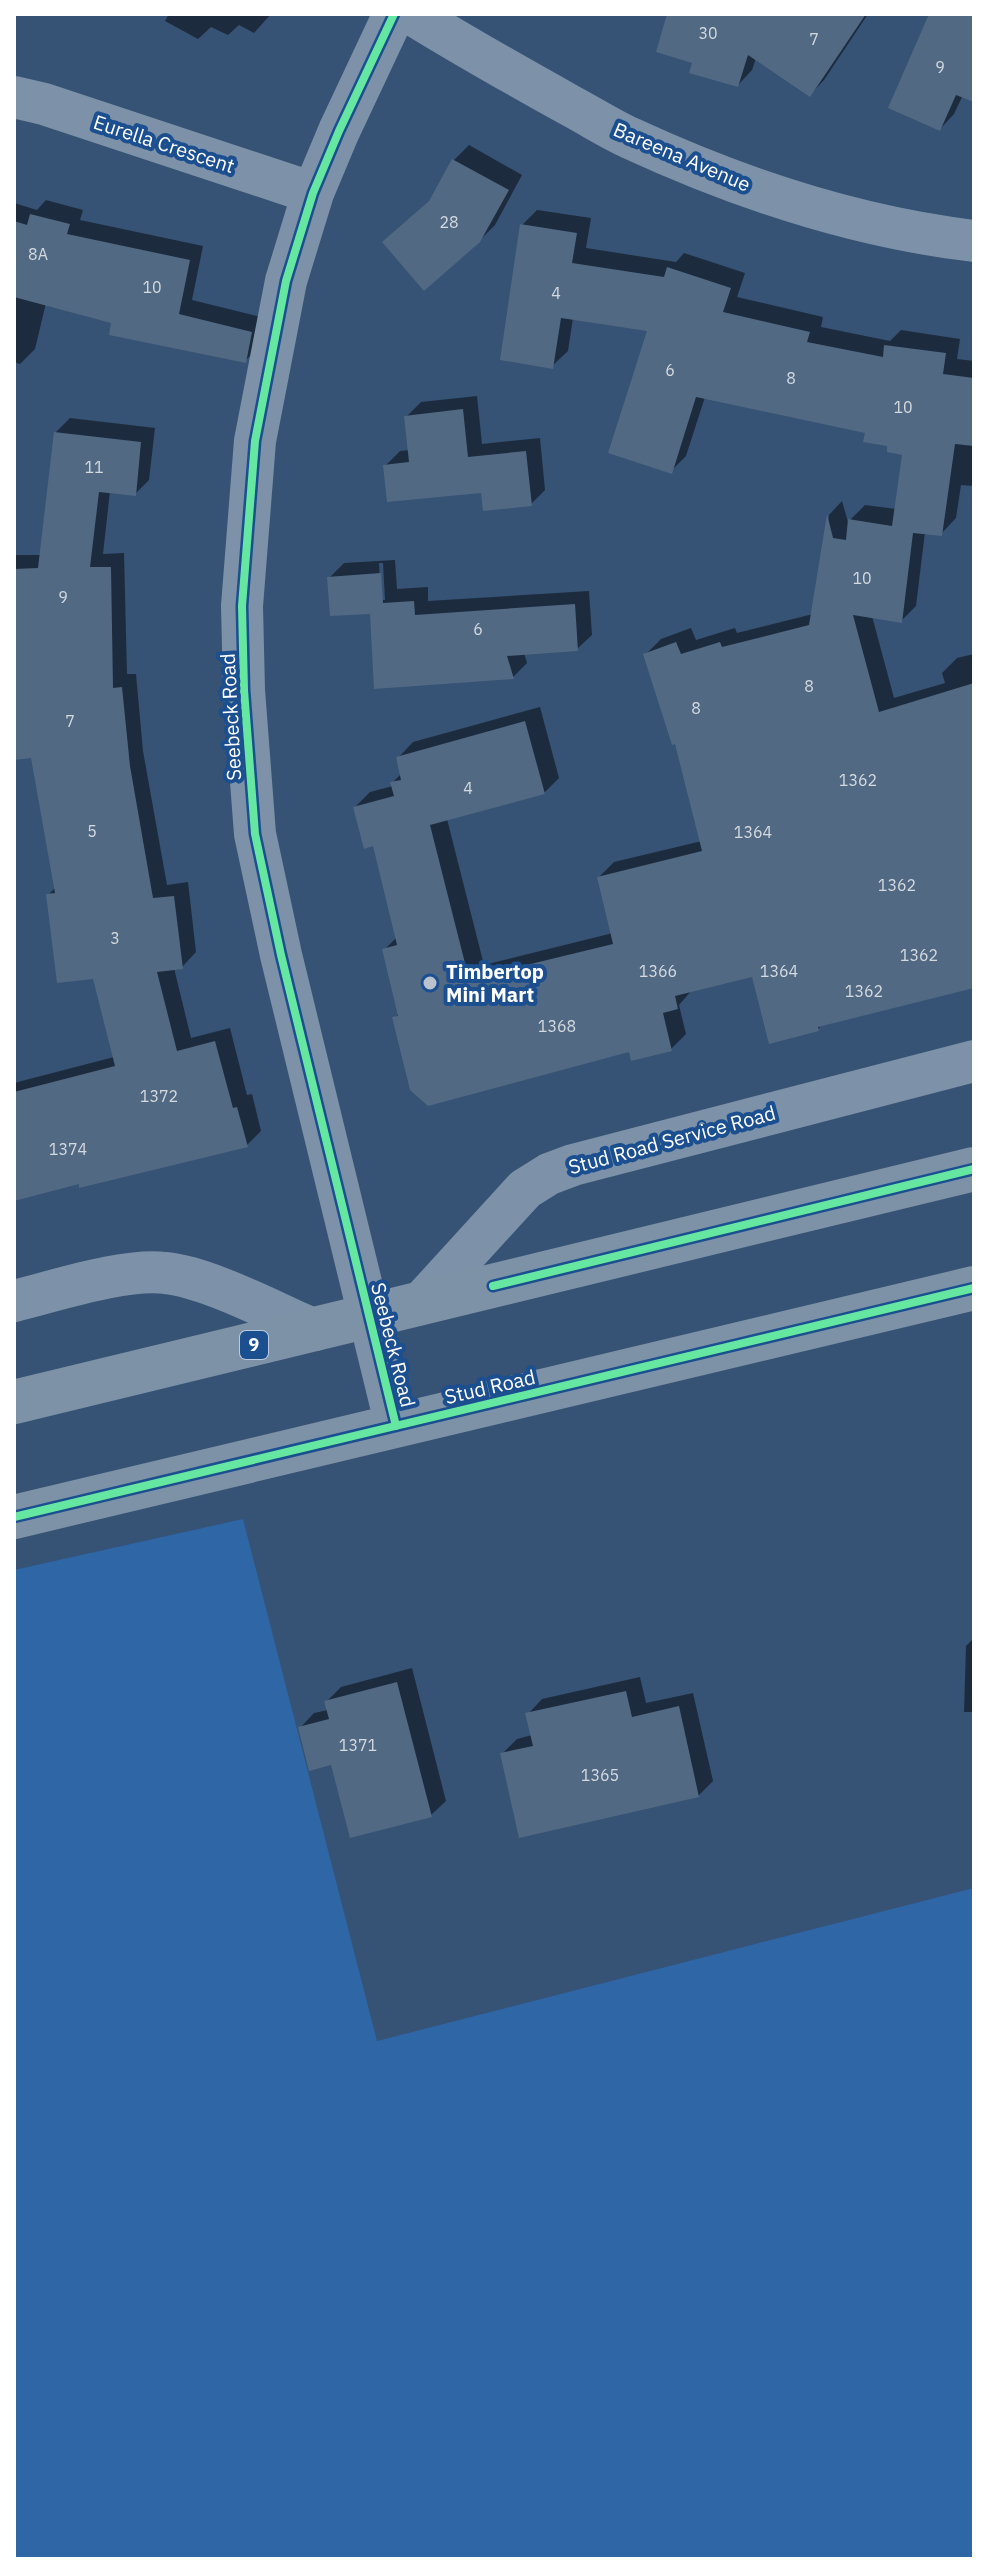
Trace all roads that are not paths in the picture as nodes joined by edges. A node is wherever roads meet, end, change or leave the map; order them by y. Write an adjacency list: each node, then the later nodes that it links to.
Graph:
1 (394, 14): 4 (street, Seebeck Road)
2 (412, 14): 5 (street, Bareena Avenue)
3 (14, 97): 4 (street, Eurella Crescent)
4 (313, 193): 11 (street, Seebeck Road)
5 (974, 241)
6 (974, 1061): 10 (street, Stud Road Service Road)
7 (974, 1169): 10 (highway, 9)
8 (974, 1288): 14 (highway, Stud Road)
9 (14, 1301): 12 (street)
10 (420, 1304): 11 (highway, 9)
11 (369, 1317): 12 (highway, 9); 14 (street, Seebeck Road)
12 (315, 1330): 13 (highway, 9)
13 (14, 1402)
14 (396, 1426): 15 (highway, Stud Road)
15 (14, 1517)

